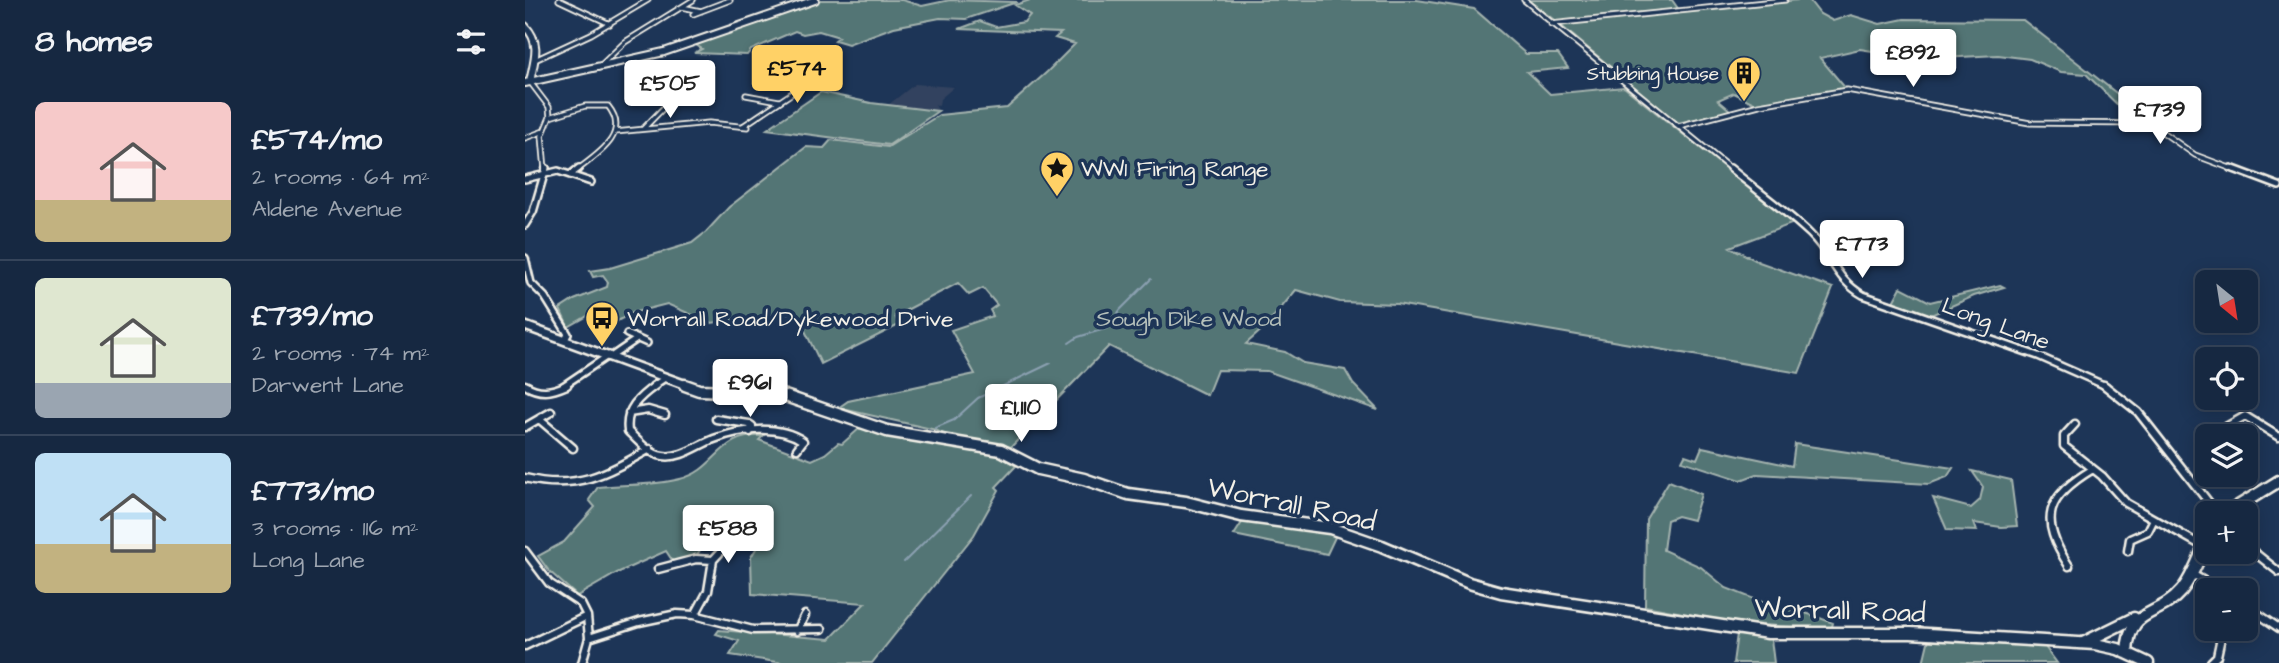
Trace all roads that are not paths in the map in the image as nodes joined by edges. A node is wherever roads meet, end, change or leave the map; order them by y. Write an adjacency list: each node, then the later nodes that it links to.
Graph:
1 (559, 0): 12 (street)
2 (648, 0): 12 (street)
3 (693, 0): 9 (street)
4 (730, 0): 10 (street)
5 (815, 0): 8 (street)
6 (1524, 0): 13 (street, Long Lane)
7 (1785, 0): 13 (street)
8 (796, 2): 16 (street)
9 (682, 7): 10 (street); 16 (street)
10 (701, 11): 11 (street)
11 (693, 14)
12 (610, 24): 15 (street)
13 (1552, 24): 23 (street, Long Lane)
14 (525, 26): 15 (street)
15 (537, 59): 18 (street)
16 (598, 68): 18 (street)
17 (798, 75): 21 (street)
18 (527, 83): 22 (street)
19 (677, 94): 24 (street)
20 (746, 95): 21 (street)
21 (779, 102): 24 (street)
22 (550, 117): 25 (street); 26 (street)
23 (1679, 126): 32 (street); 64 (street, Long Lane)
24 (643, 128): 26 (street)
25 (544, 131): 27 (street); 28 (street)
26 (615, 132): 29 (street)
27 (525, 138)
28 (544, 172): 29 (street); 30 (street); 33 (street)
29 (570, 175): 31 (street)
30 (525, 179)
31 (591, 182)
32 (2279, 186)
33 (525, 225)
34 (525, 258): 35 (street)
35 (526, 269): 39 (street)
36 (525, 326): 39 (street, Worrall Road)
37 (627, 334): 38 (street)
38 (637, 339): 40 (street); 41 (street)
39 (565, 340): 41 (street, Worrall Road)
40 (647, 343)
41 (610, 356): 42 (street, Worrall Road); 43 (street)
42 (665, 378): 45 (street); 89 (street, Worrall Road)
43 (525, 385)
44 (551, 412): 47 (street)
45 (629, 413): 46 (street); 59 (street)
46 (665, 415)
47 (539, 419): 53 (street); 58 (street)
48 (716, 419): 54 (street)
49 (2074, 424): 61 (street)
50 (2231, 424): 51 (street)
51 (2258, 424)
52 (2258, 424): 56 (street)
53 (525, 427)
54 (750, 432): 55 (street); 60 (street)
55 (730, 434): 57 (street); 59 (street)
56 (2279, 437)
57 (728, 442)
58 (573, 448)
59 (650, 449): 62 (street)
60 (797, 449)
61 (2093, 469): 66 (street); 74 (street)
62 (525, 478)
63 (2279, 481): 65 (street)
64 (2208, 501)
65 (2246, 501)
66 (2154, 519): 68 (street); 70 (street)
67 (732, 528): 72 (street)
68 (2195, 539)
69 (525, 551): 82 (street)
70 (2128, 551)
71 (2258, 555): 76 (street)
72 (713, 560): 75 (street); 80 (street)
73 (2195, 563): 77 (street)
74 (2069, 566)
75 (658, 569)
76 (2279, 572)
77 (2190, 573): 78 (street); 83 (street)
78 (2199, 578)
79 (2258, 614): 84 (street)
80 (695, 615): 86 (street); 87 (street)
81 (805, 615): 86 (street)
82 (587, 616): 87 (street); 90 (street)
83 (2134, 618): 89 (street); 91 (street)
84 (2279, 628)
85 (822, 629): 86 (street)
86 (797, 631)
87 (589, 638): 93 (street)
88 (2220, 641): 92 (street)
89 (2083, 643): 91 (street, Worrall Road)
90 (525, 646)
91 (2127, 653): 94 (street, Worrall Road)
92 (2211, 662)
93 (582, 663)
94 (2148, 663)

